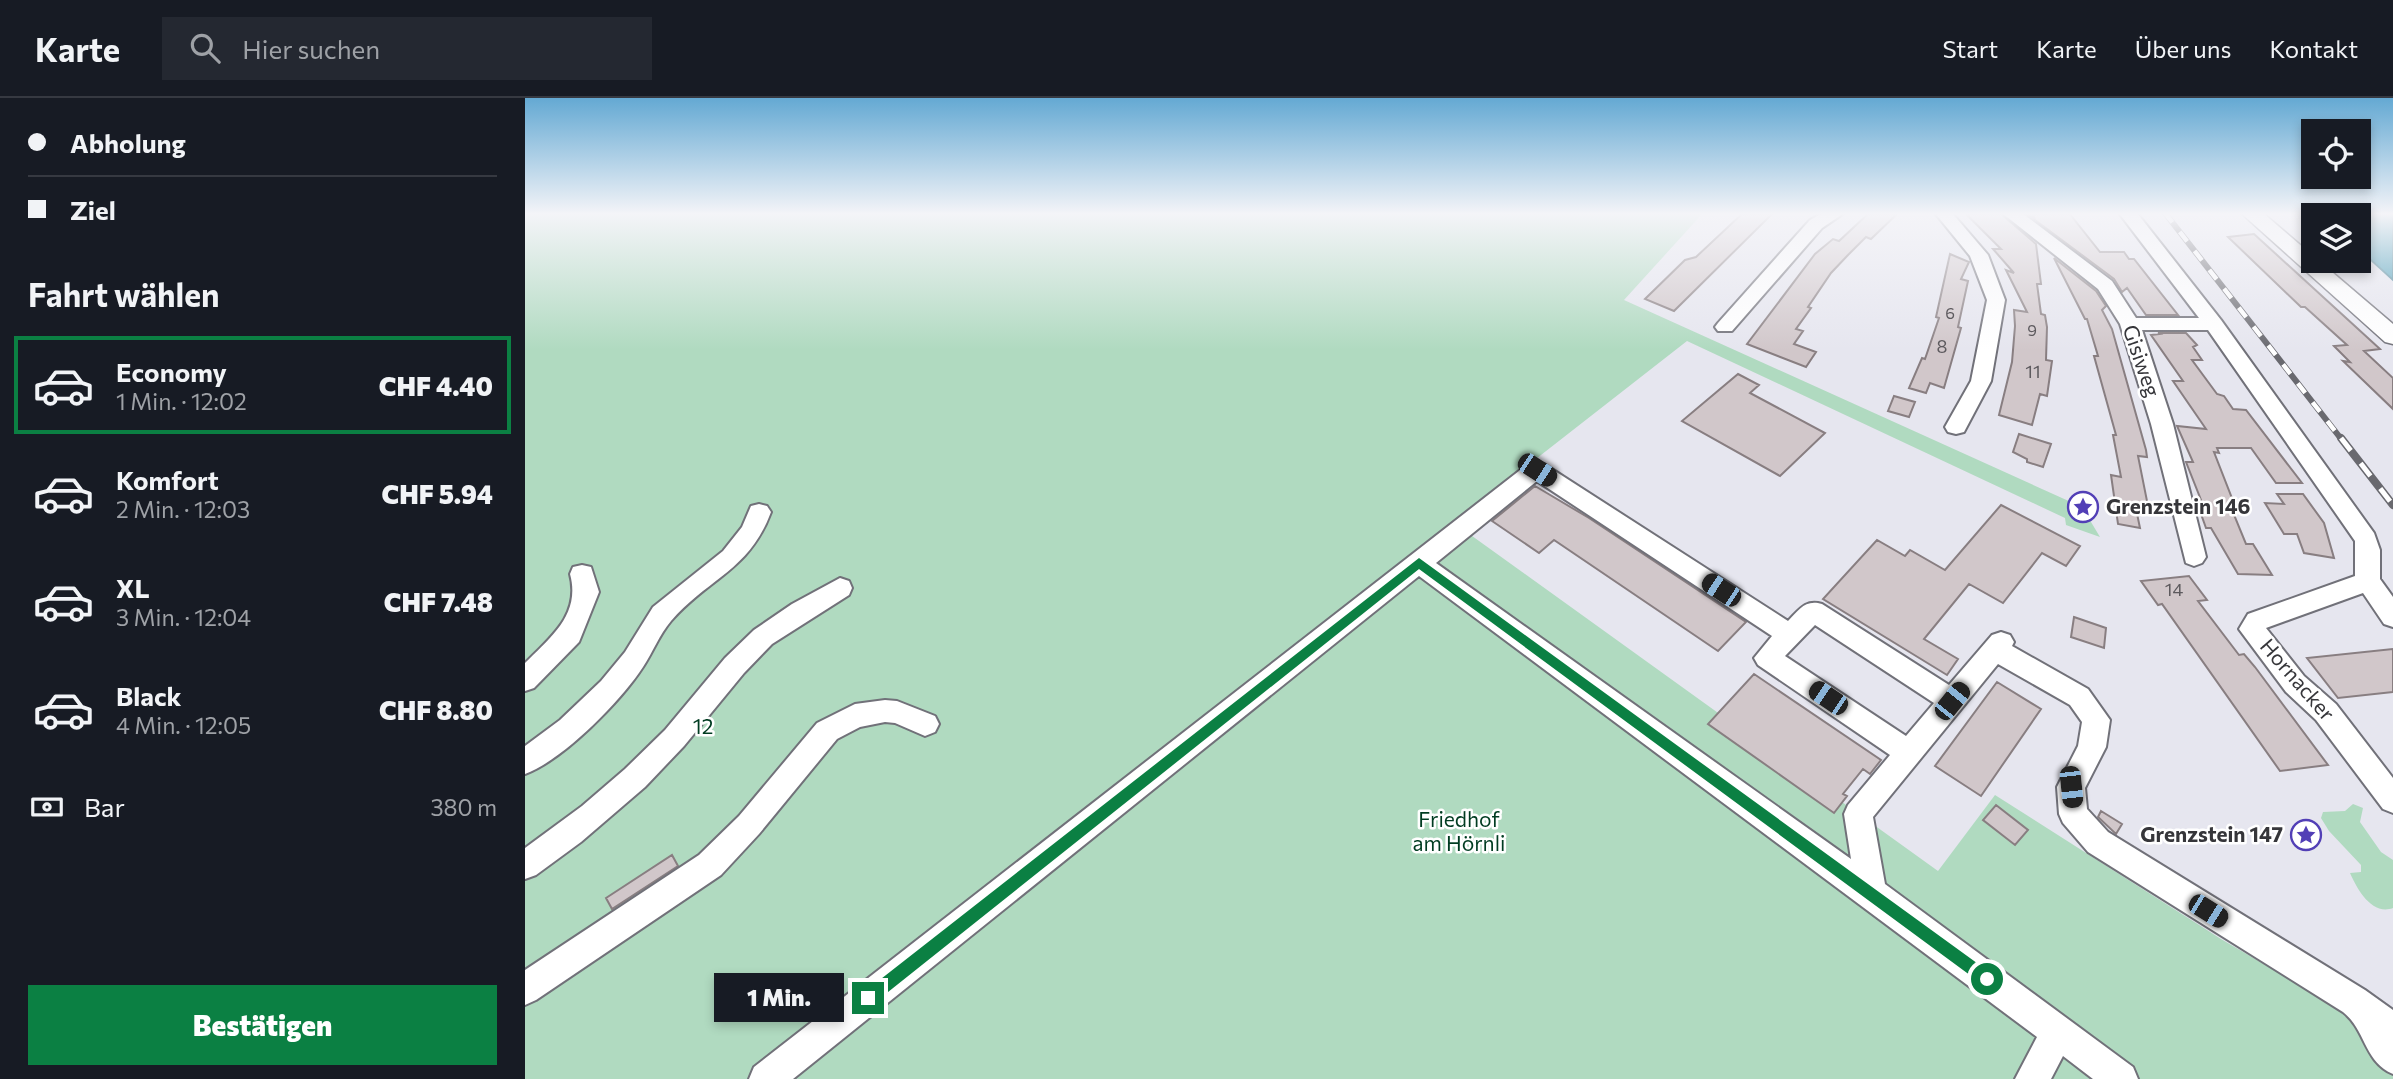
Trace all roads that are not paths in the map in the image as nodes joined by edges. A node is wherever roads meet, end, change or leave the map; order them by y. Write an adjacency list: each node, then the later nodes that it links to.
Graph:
1 (1785, 259): 8 (street)
2 (1980, 259): 10 (street)
3 (2071, 259): 6 (street, Gisiweg)
4 (2163, 259): 7 (street)
5 (2303, 259): 9 (main road)
6 (2130, 324): 7 (street); 12 (street, Gisiweg)
7 (2214, 324): 15 (street)
8 (1725, 327)
9 (2393, 337)
10 (1956, 428)
11 (759, 512): 23 (street)
12 (2194, 557)
13 (1419, 563): 18 (street); 26 (street); 31 (street)
14 (582, 574): 19 (street)
15 (2368, 581): 17 (street); 24 (street, Hornacker)
16 (840, 588): 25 (street)
17 (2393, 617)
18 (1790, 635): 20 (street); 22 (street)
19 (525, 680)
20 (1952, 701): 22 (street); 28 (street)
21 (925, 724): 27 (street)
22 (1909, 753): 26 (street)
23 (525, 762)
24 (2393, 800)
25 (525, 865)
26 (1871, 892): 29 (street)
27 (525, 989)
28 (2380, 1021): 30 (street)
29 (2058, 1032): 32 (street); 33 (street)
30 (2393, 1057)
31 (766, 1079)
32 (2032, 1079)
33 (2121, 1079)

